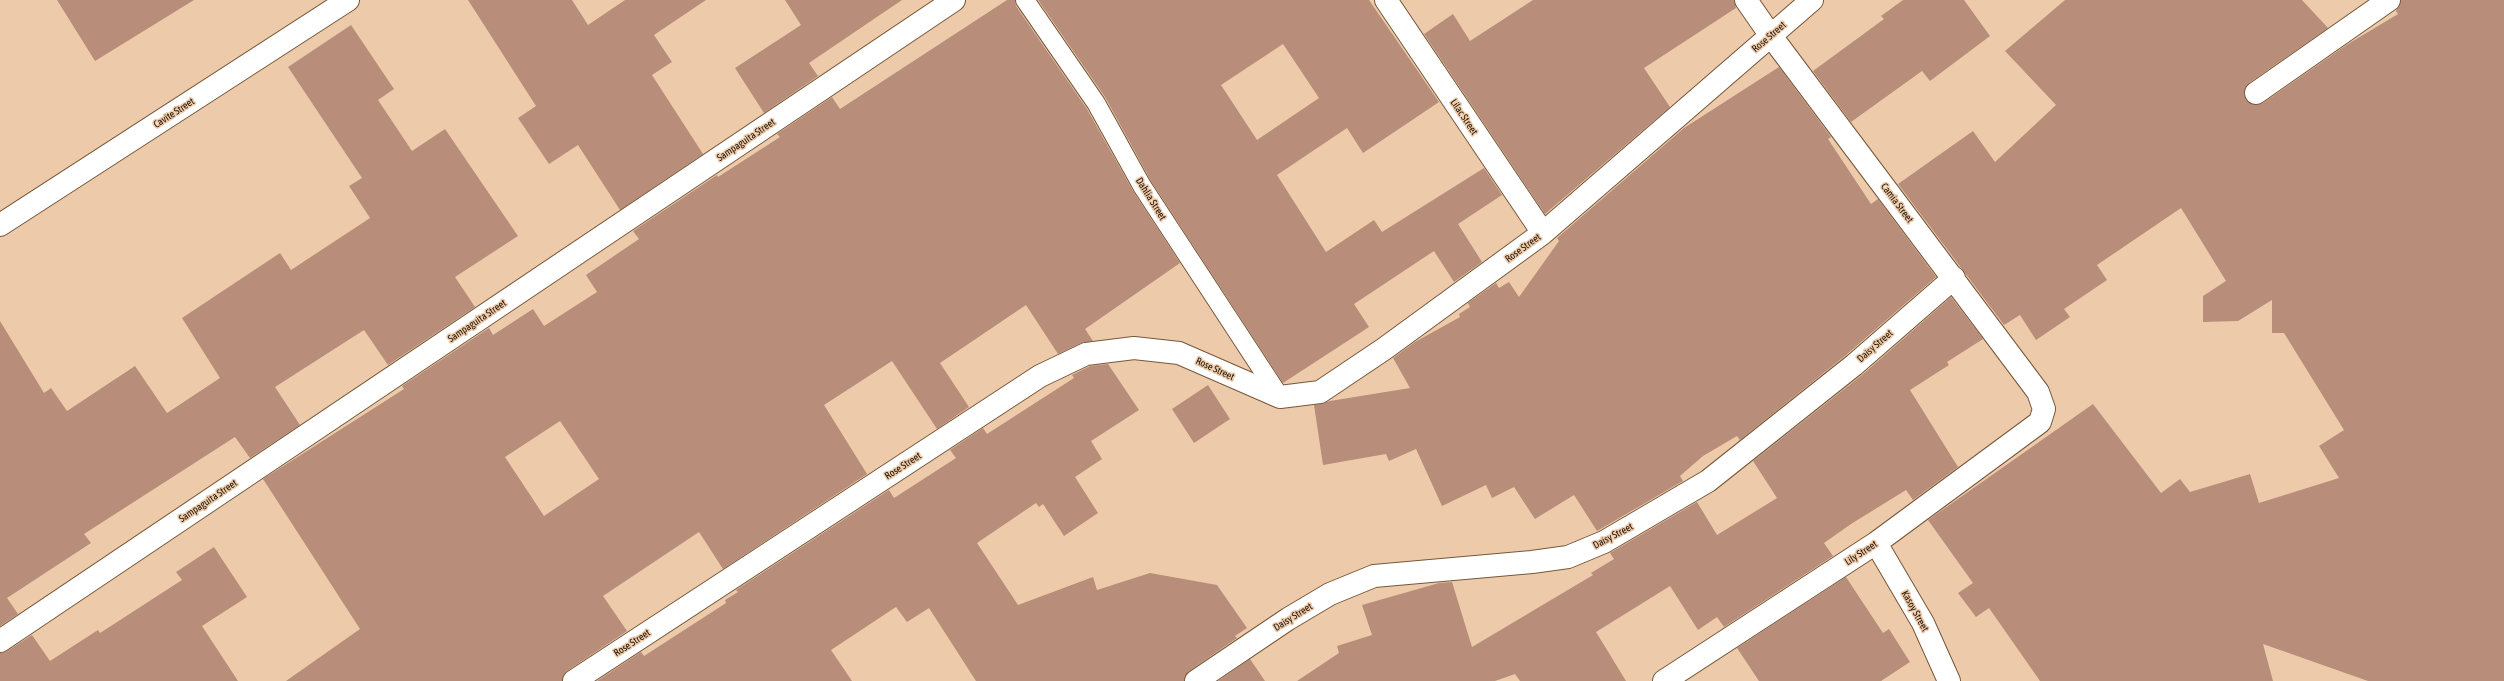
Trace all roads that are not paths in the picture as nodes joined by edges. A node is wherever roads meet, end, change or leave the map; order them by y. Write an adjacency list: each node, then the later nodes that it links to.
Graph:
1 (348, 0): 10 (street, Cavite Street)
2 (954, 0): 16 (street, Sampaguita Street)
3 (1025, 0): 13 (lane, Dahlia Street)
4 (1386, 0): 11 (street, Lilac Street)
5 (1746, 0): 8 (street, Camia Street)
6 (1812, 0): 8 (street, Rose Street)
7 (2389, 0): 9 (street)
8 (1771, 36): 11 (street, Rose Street); 12 (street, Camia Street)
9 (2256, 93)
10 (0, 225)
11 (1543, 233): 13 (street, Rose Street)
12 (1954, 278): 14 (street, Camia Street); 18 (street, Daisy Street)
13 (1280, 397): 17 (street, Rose Street)
14 (2044, 409): 15 (street, Lily Street)
15 (1876, 543): 19 (street, Lily Street); 20 (street, Kasoy Street)
16 (0, 641)
17 (574, 681)
18 (1196, 681)
19 (1664, 681)
20 (1949, 681)

